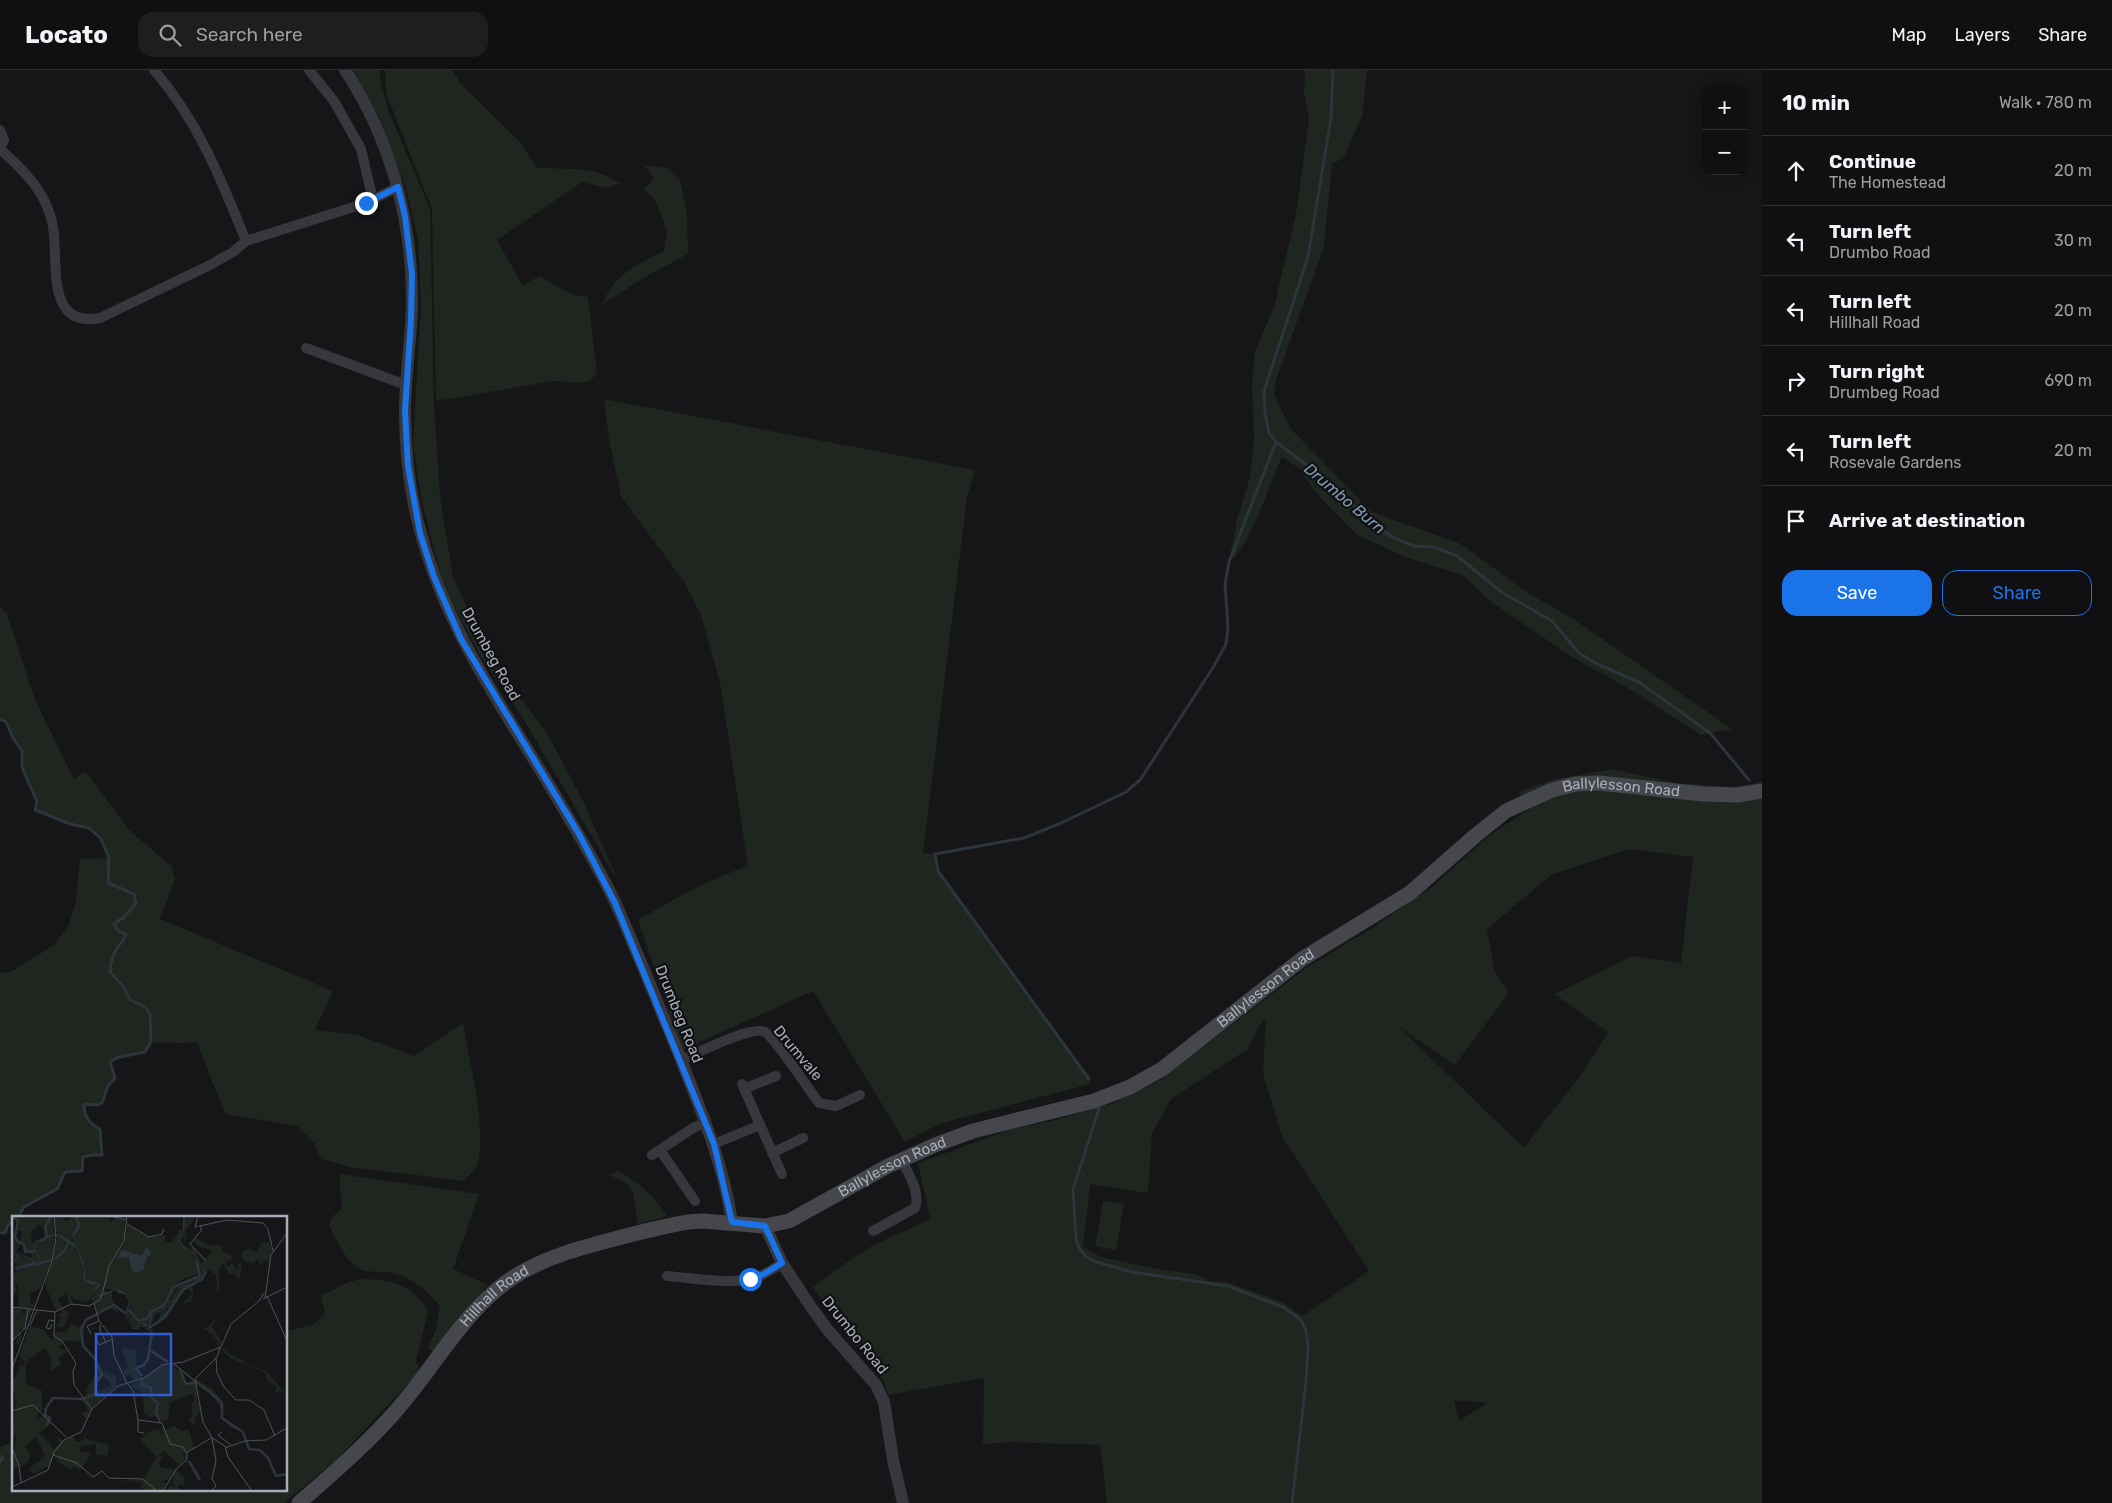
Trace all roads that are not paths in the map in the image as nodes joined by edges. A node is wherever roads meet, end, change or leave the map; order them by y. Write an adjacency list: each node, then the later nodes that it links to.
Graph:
1 (154, 70): 8 (street)
2 (309, 70): 7 (street)
3 (346, 70): 6 (street, Drumbeg Road)
4 (0, 130): 5 (street)
5 (0, 149): 8 (street)
6 (398, 187): 7 (street); 10 (street, Drumbeg Road)
7 (373, 200): 8 (street)
8 (246, 241)
9 (306, 348): 10 (street)
10 (406, 385): 12 (street, Drumbeg Road)
11 (1762, 792): 20 (main road, Ballylesson Road)
12 (681, 1060): 14 (street, Drumvale); 15 (street, Drumbeg Road)
13 (776, 1076): 16 (street)
14 (860, 1095)
15 (706, 1122): 18 (street, Drumbeg Road); 22 (street)
16 (760, 1125): 18 (street); 19 (street)
17 (803, 1138): 19 (street)
18 (714, 1144): 23 (street, Drumbeg Road)
19 (772, 1153): 21 (street)
20 (901, 1159): 24 (main road, Ballylesson Road); 25 (street)
21 (782, 1174)
22 (696, 1201)
23 (732, 1222): 24 (main road, Hillhall Road); 28 (main road, Hillhall Road)
24 (765, 1226): 26 (street, Drumbo Road)
25 (873, 1231)
26 (782, 1263): 27 (street); 29 (street, Drumbo Road)
27 (667, 1276)
28 (299, 1503)
29 (903, 1503)

